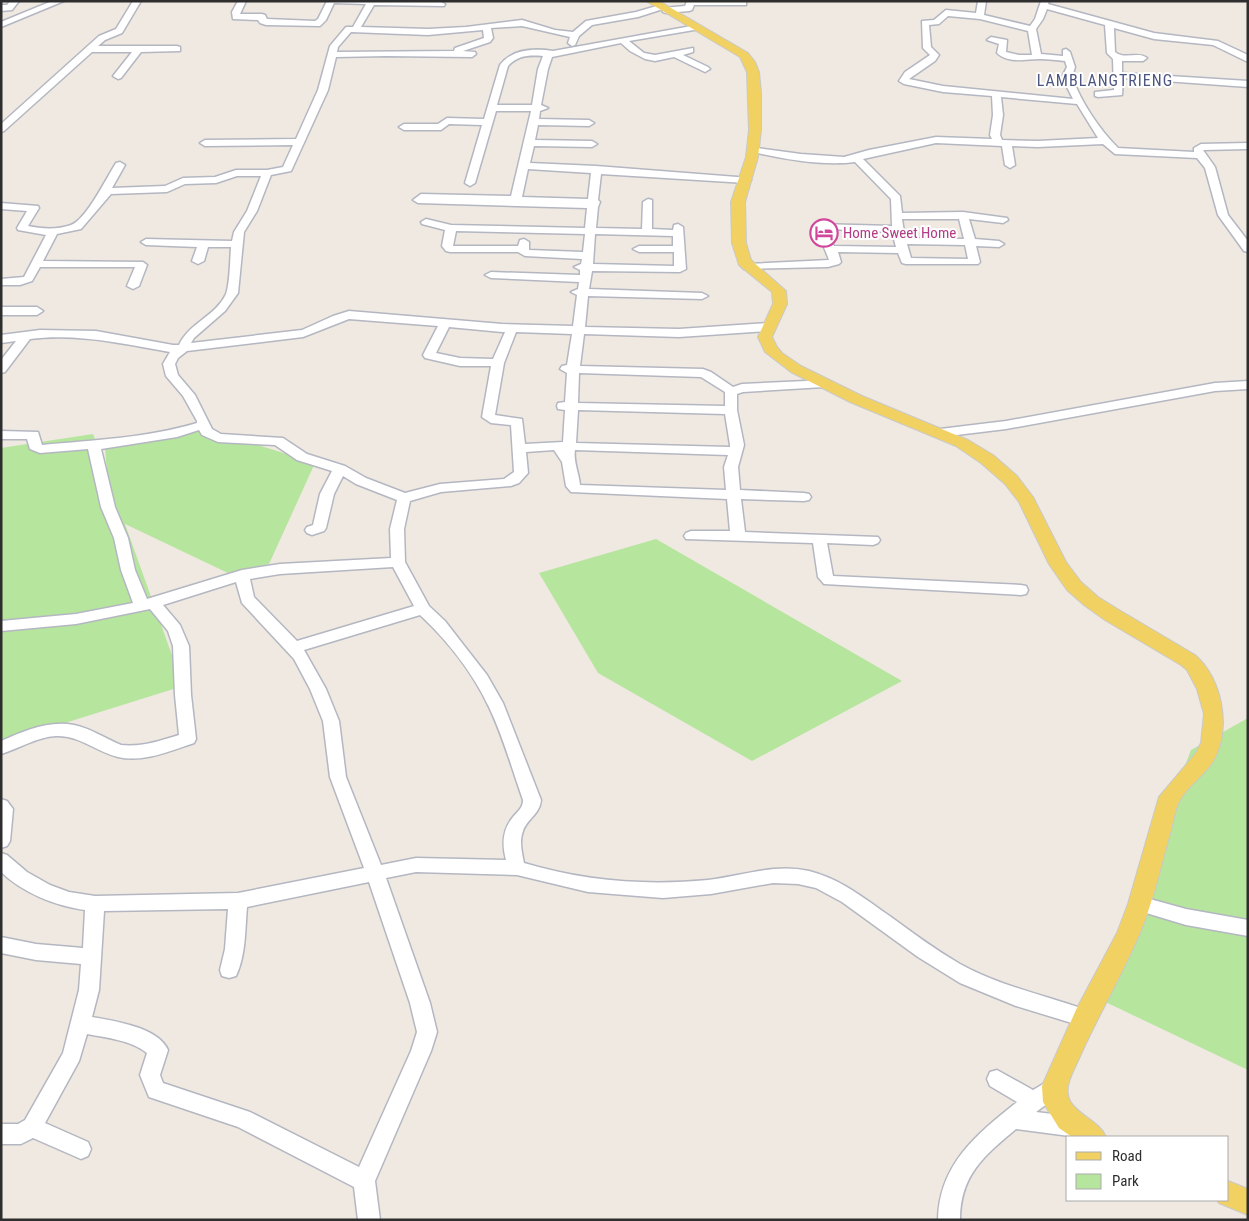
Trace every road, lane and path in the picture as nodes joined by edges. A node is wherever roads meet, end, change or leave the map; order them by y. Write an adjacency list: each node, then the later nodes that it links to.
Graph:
1 (16, 1): 14 (street)
2 (60, 1): 17 (street)
3 (137, 1): 26 (street)
4 (242, 1): 5 (street)
5 (331, 1)
6 (336, 1): 8 (street)
7 (982, 1): 15 (street)
8 (371, 2): 11 (street); 20 (street)
9 (691, 2): 10 (street); 13 (street)
10 (743, 3)
11 (442, 4)
12 (1045, 4): 16 (street); 21 (street)
13 (659, 6): 19 (main road); 22 (street)
14 (1, 8)
15 (980, 16): 21 (street); 43 (street)
16 (1109, 23): 36 (street); 38 (street)
17 (1, 25)
18 (486, 26): 20 (street); 22 (street); 31 (street)
19 (696, 28): 24 (street); 28 (street); 62 (main road)
20 (356, 29): 33 (street)
21 (1032, 29): 34 (street)
22 (575, 35): 28 (street)
23 (991, 40): 34 (street)
24 (625, 42): 28 (street); 32 (street)
25 (177, 49): 27 (street)
26 (91, 50): 27 (street); 52 (street)
27 (138, 50): 41 (street)
28 (570, 50): 30 (street); 47 (street)
29 (690, 50): 32 (street)
30 (551, 53): 46 (street); 47 (street)
31 (447, 54): 33 (street); 35 (street)
32 (674, 54): 39 (street)
33 (331, 55): 57 (street)
34 (1037, 56): 45 (street)
35 (472, 58)
36 (1117, 58): 37 (street); 40 (street)
37 (1143, 58)
38 (1247, 59)
39 (705, 69)
40 (1118, 75): 42 (street); 44 (street)
41 (118, 76)
42 (1248, 84)
43 (996, 93): 45 (street); 60 (street)
44 (1098, 94)
45 (1080, 102): 54 (street)
46 (492, 108): 47 (street); 48 (street)
47 (540, 108): 49 (street); 67 (street)
48 (488, 122): 51 (street); 71 (street)
49 (539, 122): 50 (street); 58 (street)
50 (589, 123)
51 (404, 127)
52 (1, 129)
53 (225, 131): 56 (street)
54 (1105, 140): 60 (street); 63 (street)
55 (205, 142): 56 (street)
56 (219, 142): 57 (street)
57 (299, 142): 69 (street)
58 (535, 143): 59 (street); 67 (street)
59 (592, 144)
60 (1003, 144): 64 (street); 66 (street)
61 (1248, 146): 63 (street)
62 (753, 149): 64 (street); 70 (main road)
63 (1200, 155): 87 (street)
64 (857, 158): 78 (street)
65 (120, 165): 72 (street)
66 (1010, 165)
67 (526, 168): 68 (street); 73 (street)
68 (593, 171): 70 (street); 75 (street)
69 (267, 173): 72 (street); 92 (street)
70 (745, 181): 103 (main road)
71 (470, 183)
72 (104, 193): 85 (street)
73 (519, 202): 73 (street); 75 (street)
74 (648, 202): 84 (street)
75 (590, 204): 86 (street)
76 (1, 206): 85 (street)
77 (962, 215): 78 (street); 79 (street); 90 (street)
78 (896, 216): 82 (street)
79 (1003, 220)
80 (426, 222): 81 (street)
81 (451, 228): 83 (street); 95 (street)
82 (897, 229): 94 (street); 99 (street)
83 (526, 231): 86 (street); 95 (street)
84 (648, 231): 86 (street); 97 (street)
85 (53, 232): 101 (street)
86 (587, 232): 102 (street)
87 (1234, 232): 88 (street); 98 (street)
88 (1248, 232)
89 (146, 242): 91 (street)
90 (970, 242): 93 (street); 94 (street); 94 (street)
91 (204, 244): 92 (street); 100 (street)
92 (238, 244): 117 (street)
93 (999, 244)
94 (902, 246): 99 (street)
95 (523, 249): 102 (street)
96 (639, 249): 97 (street)
97 (680, 249): 102 (street)
98 (1248, 249)
99 (832, 250): 103 (street)
100 (198, 261)
101 (36, 264): 105 (street); 106 (street)
102 (583, 267): 104 (street); 107 (street)
103 (748, 267): 112 (main road)
104 (491, 276)
105 (1, 282)
106 (133, 286)
107 (580, 292): 108 (street); 114 (street)
108 (702, 296)
109 (1, 311): 110 (street)
110 (37, 311)
111 (445, 324): 113 (street); 117 (street); 118 (street)
112 (770, 326): 114 (street); 121 (main road)
113 (518, 328): 114 (street); 118 (street)
114 (574, 331): 120 (street)
115 (26, 336): 116 (street); 117 (street); 119 (street)
116 (1, 339)
117 (182, 348): 126 (street)
118 (498, 363): 130 (street)
119 (1, 369)
120 (569, 369): 123 (street); 124 (street)
121 (824, 383): 123 (street); 127 (main road)
122 (1248, 385): 127 (street)
123 (732, 391): 125 (street)
124 (567, 406): 125 (street); 131 (street)
125 (731, 410): 132 (street)
126 (203, 425): 129 (street); 133 (street)
127 (940, 433): 157 (main road)
128 (1, 435): 129 (street)
129 (94, 446): 145 (street)
130 (520, 448): 131 (street); 136 (street)
131 (565, 450): 132 (street); 134 (street)
132 (735, 453): 134 (street)
133 (340, 469): 136 (street); 137 (street)
134 (733, 495): 135 (street); 139 (street)
135 (804, 497)
136 (404, 498): 142 (street)
137 (312, 530)
138 (691, 536): 139 (street)
139 (738, 536): 140 (street)
140 (819, 538): 141 (street); 144 (street)
141 (873, 540)
142 (398, 562): 143 (street); 146 (street)
143 (242, 575): 145 (street); 148 (street)
144 (1022, 590)
145 (148, 604): 147 (street); 149 (street)
146 (423, 609): 148 (street); 153 (street)
147 (1, 626)
148 (294, 648): 154 (street)
149 (1, 748)
150 (1, 806): 151 (street)
151 (1, 841)
152 (1, 860): 156 (street)
153 (517, 868): 154 (street); 162 (street)
154 (375, 873): 155 (street); 172 (street)
155 (238, 901): 156 (street); 161 (street)
156 (95, 904): 160 (street)
157 (1139, 904): 158 (street); 162 (main road)
158 (1248, 928)
159 (1, 945): 160 (street)
160 (91, 957): 163 (street)
161 (229, 970)
162 (1085, 1018): 165 (main road)
163 (80, 1024): 168 (street); 172 (street)
164 (997, 1079): 166 (street)
165 (1055, 1086): 166 (street); 169 (main road)
166 (1033, 1101): 167 (street)
167 (1014, 1119): 169 (street); 176 (street)
168 (32, 1127): 170 (street); 171 (street)
169 (1086, 1132)
170 (1, 1134)
171 (81, 1149)
172 (364, 1181): 175 (street)
173 (1229, 1194): 174 (main road)
174 (1248, 1202)
175 (369, 1220)
176 (949, 1220)

